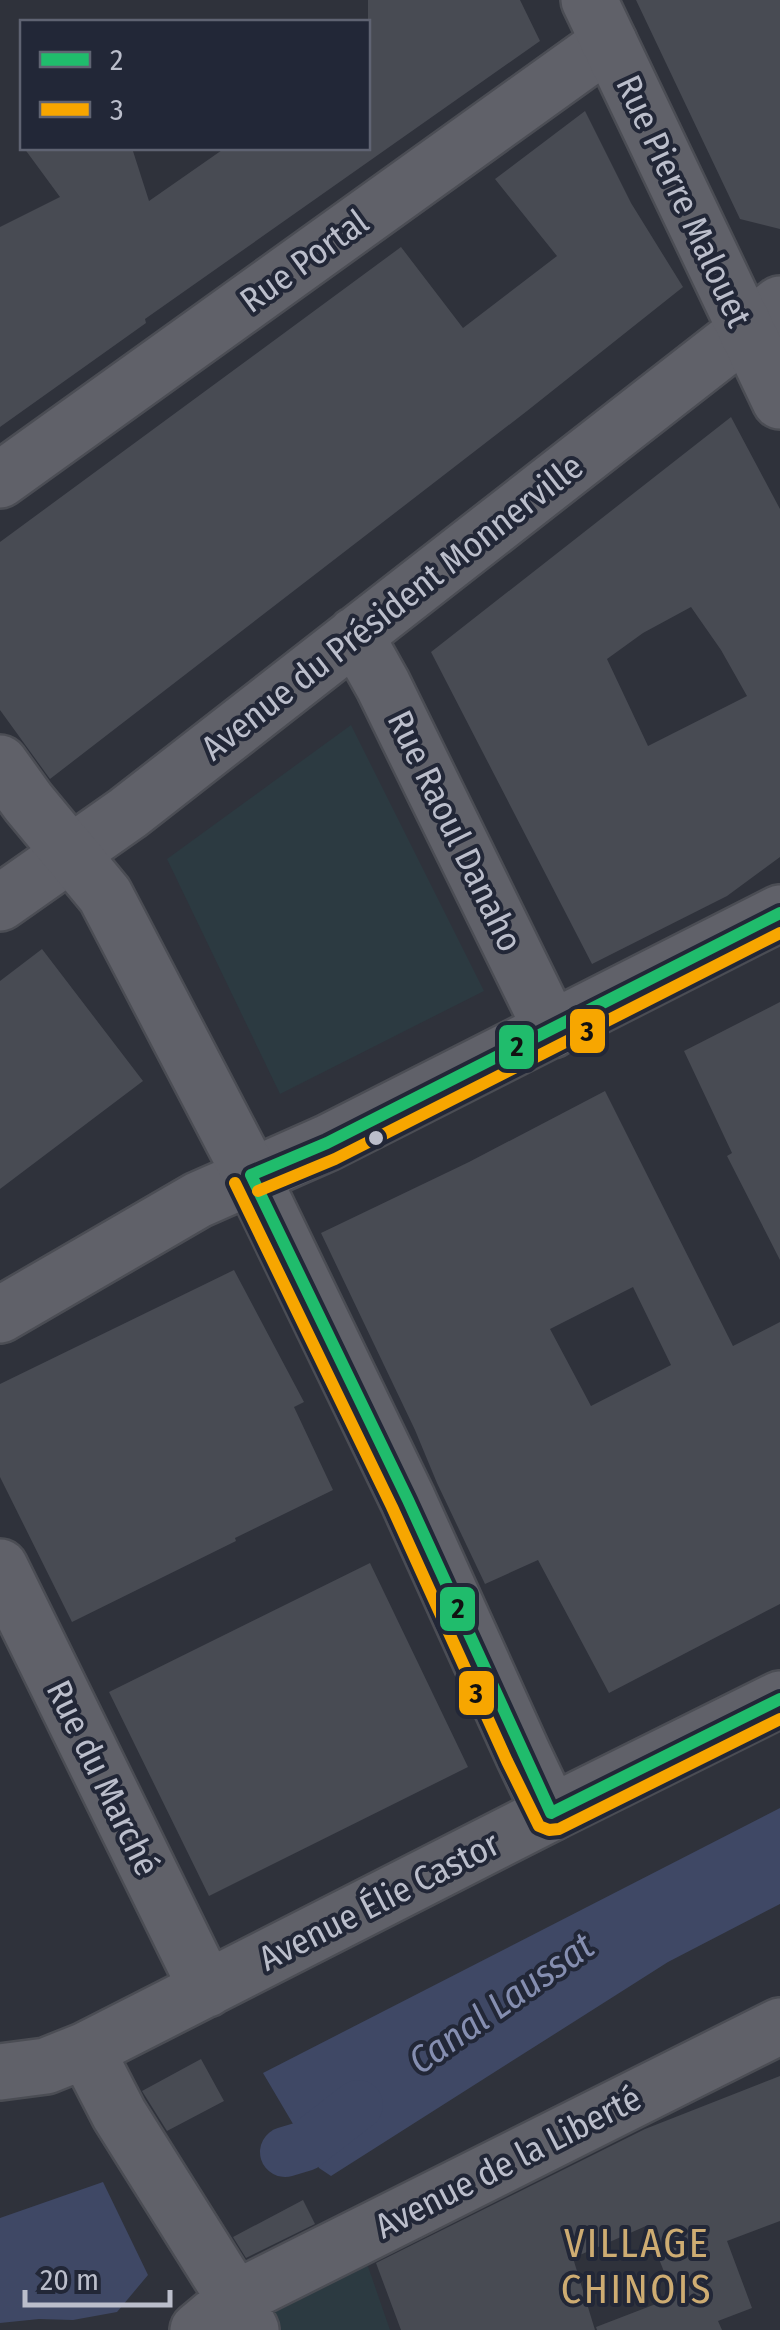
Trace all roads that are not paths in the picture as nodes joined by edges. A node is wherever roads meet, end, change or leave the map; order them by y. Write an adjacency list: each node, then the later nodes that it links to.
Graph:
1 (599, 21): 2 (street, Rue Pierre Malouet); 4 (street, Rue Portal)
2 (763, 318): 3 (street, Rue Pierre Malouet); 5 (street, Avenue du Président Monnerville)
3 (780, 401)
4 (0, 480)
5 (355, 635): 7 (street, Avenue du Président Monnerville); 10 (street, Rue Raoul Danaho)
6 (0, 763): 7 (street)
7 (70, 853): 8 (street, Avenue du Président Monnerville); 11 (street)
8 (0, 903)
9 (780, 913): 10 (street)
10 (552, 1030): 11 (street)
11 (251, 1175): 12 (street); 15 (street)
12 (0, 1315)
13 (0, 1566): 16 (street, Rue du Marché)
14 (780, 1699): 15 (street, Avenue Élie Castor)
15 (552, 1812): 16 (street, Avenue Élie Castor)
16 (207, 1989): 18 (street, Avenue Élie Castor)
17 (780, 2026): 20 (street, Avenue de la Liberté)
18 (86, 2050): 19 (street, Avenue Élie Castor); 20 (street)
19 (0, 2072)
20 (228, 2320)

